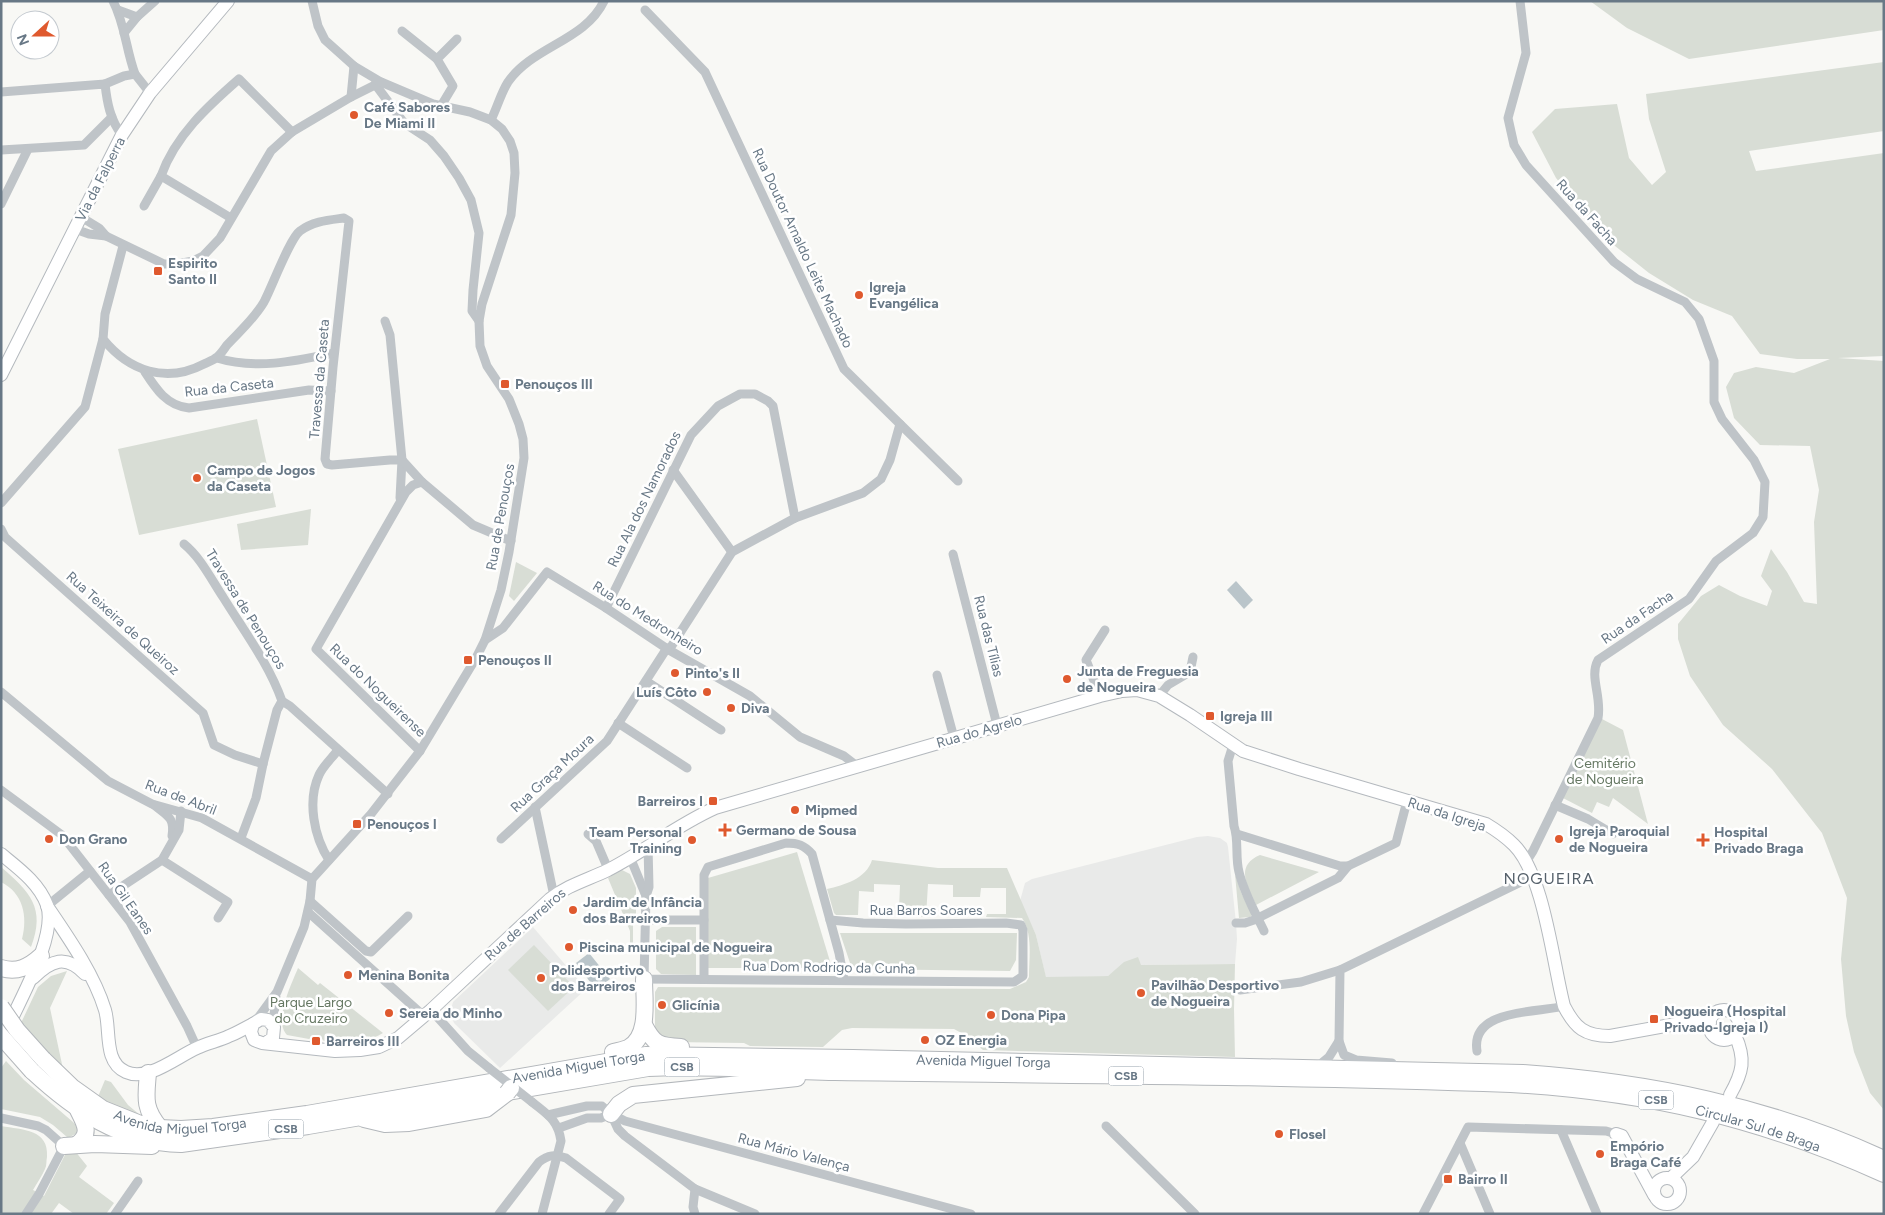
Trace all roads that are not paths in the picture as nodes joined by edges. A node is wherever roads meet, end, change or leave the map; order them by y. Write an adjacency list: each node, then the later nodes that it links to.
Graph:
1 (113, 1): 7 (street)
2 (228, 1): 19 (street, Via da Falperra)
3 (312, 1): 14 (street)
4 (604, 1): 23 (street)
5 (1520, 1): 84 (street, Rua da Facha)
6 (155, 2): 9 (street)
7 (118, 10): 9 (street); 11 (street)
8 (645, 10): 44 (street, Rua Doutor Arnaldo Leite Machado)
9 (137, 16): 11 (street)
10 (402, 31): 13 (street)
11 (124, 33): 15 (street)
12 (457, 40): 13 (street)
13 (437, 59): 21 (street)
14 (354, 66): 16 (street); 20 (street)
15 (135, 74): 17 (street); 19 (street)
16 (378, 83): 20 (street); 21 (street, Rua de Penouços); 37 (street)
17 (105, 84): 18 (street); 22 (street)
18 (1, 92)
19 (150, 94): 25 (street, Via da Falperra)
20 (351, 96): 24 (street)
21 (441, 106): 23 (street, Rua de Penouços)
22 (112, 117): 25 (street); 26 (street)
23 (492, 120): 37 (street, Rua de Penouços)
24 (292, 132): 28 (street); 32 (street)
25 (122, 135): 31 (street, Via da Falperra)
26 (28, 149): 27 (street); 29 (street)
27 (1, 150)
28 (161, 176): 30 (street); 32 (street)
29 (1, 204)
30 (144, 206)
31 (81, 216): 33 (street, Via da Falperra); 34 (street)
32 (231, 218): 35 (street)
33 (75, 229): 34 (street); 42 (street, Via da Falperra)
34 (106, 236): 35 (street)
35 (122, 246): 38 (street)
36 (385, 320): 45 (street)
37 (479, 322): 53 (street, Rua de Penouços)
38 (103, 339): 41 (street); 49 (street)
39 (334, 353): 40 (street); 40 (street, Travessa da Caseta); 43 (street, Travessa da Caseta)
40 (217, 358): 41 (street)
41 (145, 372): 43 (street, Rua da Caseta)
42 (1, 375)
43 (331, 391): 45 (street, Travessa da Caseta)
44 (900, 424): 47 (street, Rua Doutor Arnaldo Leite Machado); 51 (street)
45 (402, 460): 48 (street); 50 (street)
46 (674, 470): 51 (street, Rua Ala dos Namorados); 55 (street); 57 (street, Rua Ala dos Namorados)
47 (958, 481)
48 (422, 482): 50 (street); 53 (street)
49 (1, 503)
50 (400, 503): 74 (street, Rua do Nogueirense)
51 (795, 518): 55 (street)
52 (1, 529): 76 (street, Rua Teixeira de Queiroz)
53 (511, 541): 59 (street, Rua de Penouços)
54 (184, 544): 67 (street, Travessa de Penouços)
55 (732, 552): 60 (street, Rua Graça Moura)
56 (953, 554): 69 (street, Rua das Tílias)
57 (606, 608): 59 (street, Rua do Medronheiro); 60 (street, Rua do Medronheiro)
58 (1105, 630): 65 (street)
59 (485, 640): 74 (street, Rua de Penouços)
60 (668, 649): 63 (street, Rua Graça Moura); 75 (street, Rua do Medronheiro)
61 (1193, 657): 66 (street)
62 (937, 675): 71 (street)
63 (646, 681): 68 (street, Rua Graça Moura); 70 (street)
64 (1, 692): 83 (street, Rua de Abril)
65 (1100, 696): 66 (street, Rua da Igreja); 69 (street, Rua do Agrelo)
66 (1158, 696): 72 (street, Rua da Igreja)
67 (282, 701): 73 (street, Travessa de Penouços); 76 (street)
68 (618, 723): 78 (street); 85 (street, Rua Graça Moura)
69 (997, 725): 71 (street, Rua do Agrelo)
70 (721, 730)
71 (954, 738): 77 (street, Rua do Agrelo)
72 (1233, 745): 82 (street, Rua da Igreja); 88 (street)
73 (338, 750): 81 (street, Travessa de Penouços); 97 (street)
74 (420, 751): 81 (street, Rua de Penouços)
75 (836, 754): 77 (street, Rua do Medronheiro); 79 (street)
76 (263, 764): 90 (street)
77 (857, 766): 79 (street, Rua de Barreiros)
78 (687, 768)
79 (843, 770): 93 (street, Rua de Barreiros)
80 (1, 790): 101 (street, Rua Gil Eanes)
81 (388, 794): 97 (street, Rua de Penouços)
82 (1407, 801): 98 (street, Rua da Igreja); 99 (street)
83 (152, 804): 86 (street, Rua de Abril); 92 (street)
84 (1555, 805): 89 (street); 98 (street, Rua da Facha)
85 (535, 807): 91 (street, Rua Graça Moura); 105 (street)
86 (180, 811): 90 (street, Rua de Abril); 92 (street)
87 (588, 834): 100 (street)
88 (1237, 834): 99 (street); 112 (street)
89 (1613, 834)
90 (241, 838): 103 (street, Rua de Abril)
91 (501, 840)
92 (172, 843): 96 (street)
93 (648, 846): 95 (street, Rua de Barreiros); 106 (street)
94 (1, 854): 108 (street)
95 (630, 857): 100 (street, Rua de Barreiros); 106 (street)
96 (162, 860): 104 (street); 111 (street)
97 (329, 860): 103 (street, Rua de Penouços)
98 (1526, 862): 102 (street, Rua da Igreja)
99 (1348, 866): 112 (street)
100 (608, 870): 105 (street, Rua de Barreiros)
101 (90, 871): 104 (street, Rua Gil Eanes); 108 (street)
102 (1533, 876): 122 (street); 131 (street, Rua da Igreja)
103 (312, 878): 107 (street)
104 (109, 895): 143 (street, Rua Gil Eanes)
105 (554, 896): 133 (street, Rua de Barreiros)
106 (646, 896): 113 (street)
107 (310, 901): 109 (street); 110 (street)
108 (47, 906): 118 (street); 119 (street)
109 (308, 912): 130 (street); 133 (street)
110 (408, 916)
111 (218, 918)
112 (1258, 918): 116 (street); 117 (street)
113 (645, 920): 114 (street); 123 (street)
114 (704, 920): 115 (street); 124 (street)
115 (830, 920): 125 (street); 128 (street, Rua Barros Soares)
116 (1236, 923)
117 (1264, 931)
118 (67, 936): 119 (street); 127 (street)
119 (44, 946): 120 (street); 121 (highway); 126 (street)
120 (62, 961): 126 (street); 127 (street)
121 (1, 968)
122 (1340, 970): 129 (street); 141 (street)
123 (644, 979): 124 (street, Rua Dom Rodrigo da Cunha); 136 (highway)
124 (704, 980): 125 (street, Rua Dom Rodrigo da Cunha)
125 (844, 980): 128 (street, Rua Dom Rodrigo da Cunha)
126 (28, 982): 142 (street)
127 (92, 982): 149 (street)
128 (1014, 982)
129 (1240, 990)
130 (277, 992): 134 (street); 137 (street)
131 (1564, 1006): 135 (street, Rua da Igreja); 144 (street)
132 (1, 1007): 146 (highway, Avenida Miguel Torga / CSB, bridge)
133 (428, 1013): 137 (street, Rua de Barreiros); 152 (street, bridge)
134 (254, 1023): 137 (street); 137 (street); 140 (street)
135 (1710, 1023): 138 (street); 138 (street)
136 (644, 1024): 145 (highway); 147 (highway)
137 (267, 1035): 140 (street)
138 (1735, 1035): 153 (street)
139 (1, 1036): 146 (highway, Avenida Miguel Torga / CSB, bridge)
140 (230, 1036): 143 (street)
141 (1339, 1041): 148 (street); 151 (street)
142 (1, 1043)
143 (197, 1048): 149 (street)
144 (1478, 1051)
145 (742, 1056): 147 (highway, Avenida Miguel Torga / CSB); 148 (highway, Avenida Miguel Torga / CSB)
146 (37, 1065): 154 (highway, Avenida Miguel Torga / CSB); 161 (highway, Avenida Miguel Torga / CSB)
147 (566, 1068): 161 (highway, Avenida Miguel Torga / CSB)
148 (1315, 1068): 151 (highway, Avenida Miguel Torga / CSB)
149 (148, 1072): 161 (highway)
150 (834, 1072): 151 (highway, Avenida Miguel Torga / CSB); 155 (highway); 157 (highway, Avenida Miguel Torga / CSB)
151 (1415, 1074): 170 (highway, Circular Sul de Braga / CSB); 172 (highway, Circular Sul de Braga / CSB)
152 (510, 1089): 156 (street, bridge); 157 (highway)
153 (1730, 1095)
154 (78, 1110): 166 (highway, Avenida Miguel Torga / CSB); 167 (highway)
155 (611, 1114): 156 (street, Rua Mário Valença); 162 (street); 175 (street); 185 (street, Rua Mário Valença)
156 (548, 1115): 162 (street)
157 (357, 1117): 166 (highway, Avenida Miguel Torga / CSB)
158 (1, 1118): 167 (street)
159 (1713, 1122): 169 (street)
160 (1106, 1126): 186 (street)
161 (160, 1128)
162 (559, 1128): 168 (street)
163 (1561, 1130): 164 (street); 165 (street); 189 (street)
164 (1616, 1134): 171 (street)
165 (1460, 1143): 187 (street); 188 (street)
166 (167, 1144): 167 (highway)
167 (70, 1146): 178 (street)
168 (557, 1154): 180 (street); 181 (street); 182 (street)
169 (1693, 1157): 173 (street); 176 (street)
170 (1884, 1159)
171 (1637, 1164): 173 (street); 177 (street)
172 (1884, 1174)
173 (1668, 1178): 176 (street); 177 (street)
174 (138, 1181): 179 (street)
175 (696, 1190): 183 (street); 184 (street)
176 (1679, 1194): 177 (street); 191 (street)
177 (1656, 1198): 190 (street)
178 (26, 1214)
179 (115, 1214)
180 (499, 1214)
181 (542, 1214)
182 (609, 1214)
183 (695, 1214)
184 (755, 1214)
185 (971, 1214)
186 (1195, 1214)
187 (1423, 1214)
188 (1490, 1214)
189 (1597, 1214)
190 (1665, 1214)
191 (1676, 1214)

